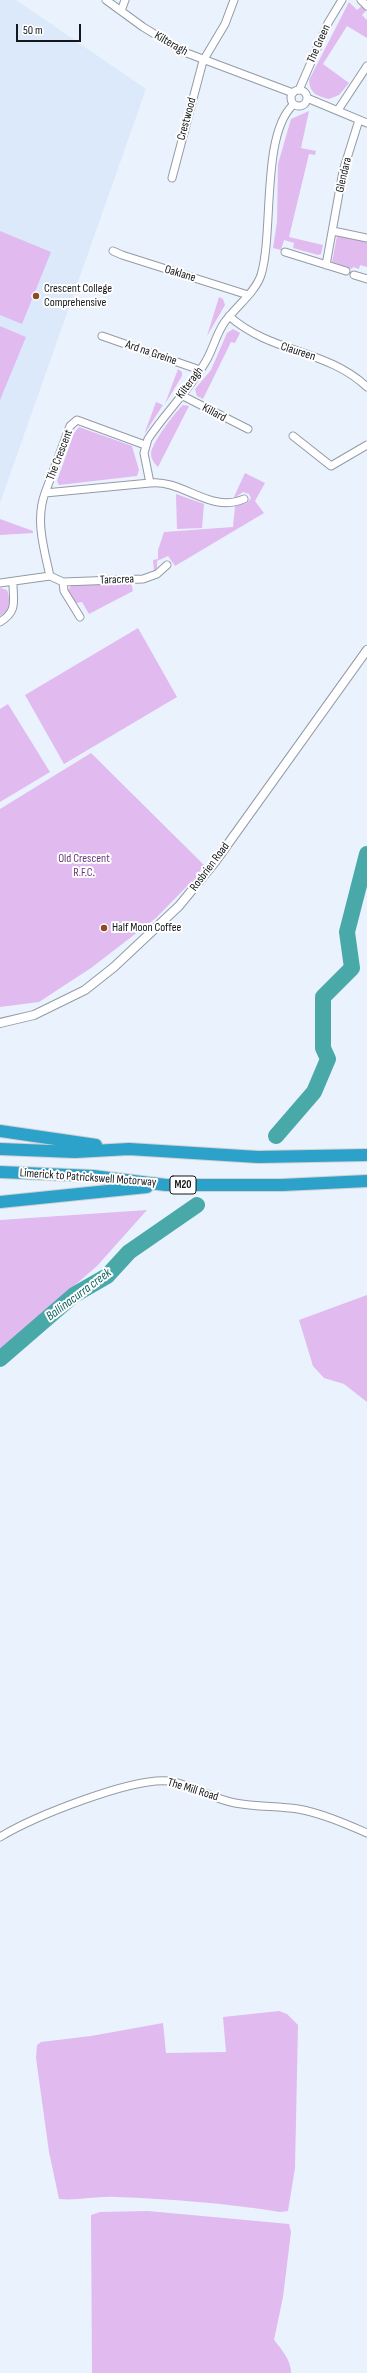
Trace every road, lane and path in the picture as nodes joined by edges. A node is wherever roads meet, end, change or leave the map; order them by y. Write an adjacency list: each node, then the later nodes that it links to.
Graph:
1 (106, 0): 7 (street, Kilteragh)
2 (126, 0): 7 (street)
3 (234, 0): 8 (street)
4 (342, 0): 10 (street, The Green)
5 (361, 0): 6 (street)
6 (367, 6)
7 (121, 11): 8 (street, Kilteragh)
8 (203, 61): 10 (street, Kilteragh); 16 (street, Crestwood)
9 (367, 66): 13 (street)
10 (296, 92): 11 (street); 12 (street)
11 (307, 98): 12 (street); 13 (street)
12 (293, 105): 25 (street, Kilteragh)
13 (338, 110): 14 (street)
14 (359, 120): 15 (street); 17 (street, Glendara)
15 (367, 123)
16 (172, 178)
17 (333, 231): 18 (street); 21 (street, Glendara)
18 (367, 238)
19 (113, 250): 25 (street, Oaklane)
20 (285, 252): 21 (street)
21 (326, 265): 22 (street)
22 (346, 271)
23 (354, 275): 24 (street)
24 (367, 279)
25 (248, 295): 26 (street, Kilteragh)
26 (229, 316): 28 (street, Kilteragh); 29 (street, Claureen)
27 (102, 336): 28 (street, Ard na Greine)
28 (200, 370): 30 (street, Kilteragh)
29 (367, 387)
30 (181, 395): 31 (street, Killard); 33 (street, Kilteragh)
31 (248, 429)
32 (293, 436): 34 (street)
33 (145, 445): 35 (street); 36 (street, The Crescent)
34 (367, 445)
35 (150, 482): 36 (street); 37 (street)
36 (45, 493): 39 (street)
37 (244, 499)
38 (167, 565): 40 (street, Taracrea)
39 (50, 576): 40 (street, Taracrea); 42 (street)
40 (62, 582): 43 (street)
41 (0, 583): 42 (street)
42 (13, 583): 44 (street)
43 (80, 617)
44 (0, 622)
45 (367, 650): 46 (street, Rosbrien Road)
46 (0, 1023)
47 (0, 1131): 49 (highway)
48 (0, 1149): 49 (highway, Limerick to Patrickswell Motorway)
49 (129, 1149): 50 (highway, Limerick to Patrickswell Motorway)
50 (367, 1155)
51 (0, 1172): 53 (highway, Limerick to Patrickswell Motorway / M20)
52 (367, 1181): 53 (highway, Limerick to Patrickswell Motorway / M20)
53 (166, 1185): 54 (highway, M20)
54 (0, 1202)
55 (367, 1833): 56 (street, The Mill Road)
56 (0, 1837)

